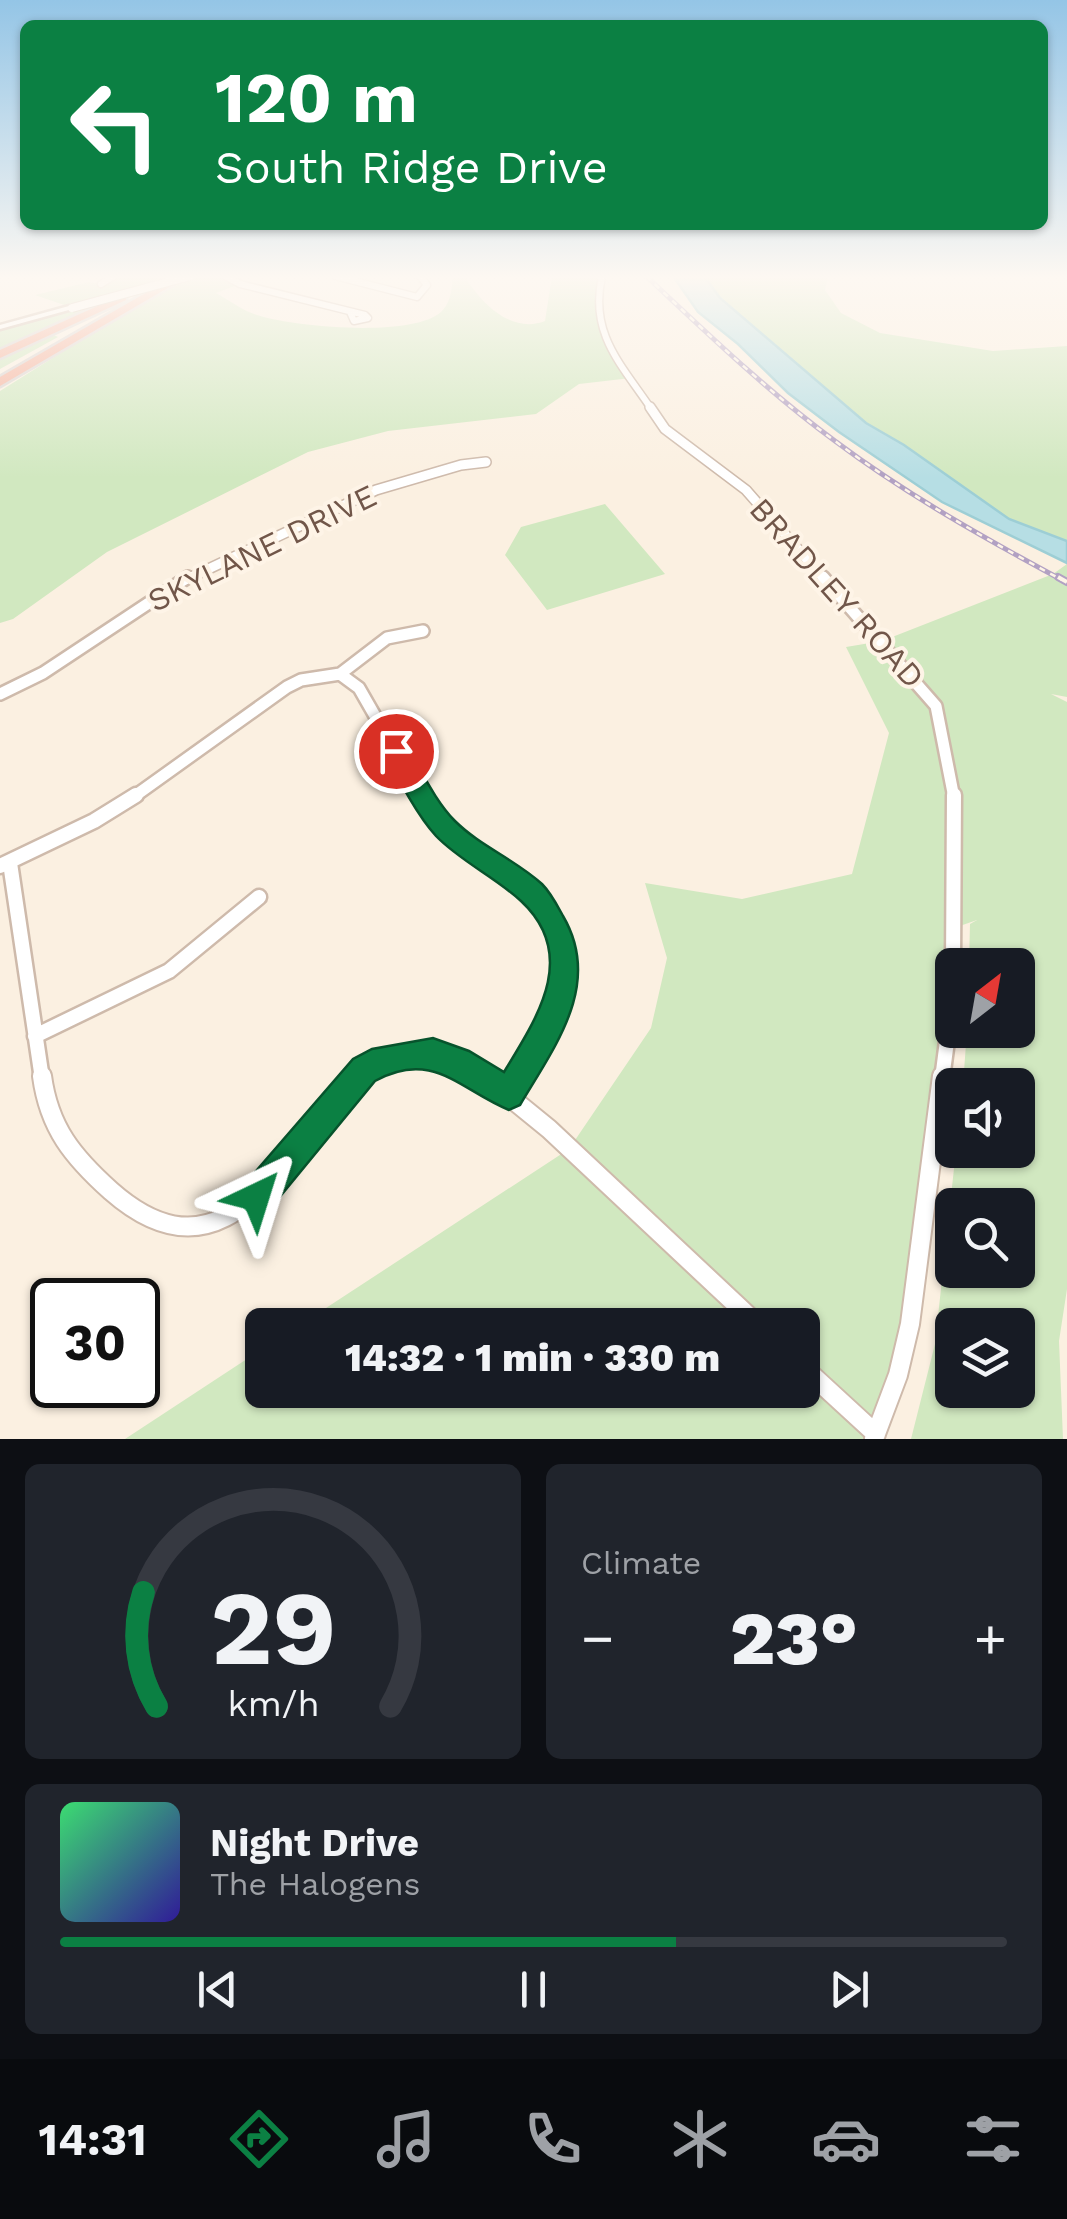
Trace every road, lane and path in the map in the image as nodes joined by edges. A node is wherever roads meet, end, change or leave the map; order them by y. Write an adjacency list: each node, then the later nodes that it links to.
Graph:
1 (23, 343): 6 (highway)
2 (47, 343): 7 (highway)
3 (68, 343): 8 (highway)
4 (72, 343): 9 (highway)
5 (607, 343): 16 (street, BRADLEY ROAD)
6 (0, 354)
7 (0, 370)
8 (0, 382)
9 (0, 391)
10 (486, 462): 13 (street, SKYLANE DRIVE)
11 (423, 631): 12 (street)
12 (340, 674): 14 (street); 19 (street)
13 (0, 694)
14 (5, 865): 17 (street)
15 (259, 898): 17 (street)
16 (954, 948)
17 (35, 1036): 19 (street)
18 (946, 1048): 22 (street)
19 (509, 1094): 20 (street)
20 (740, 1308)
21 (820, 1384): 22 (street)
22 (875, 1437)

